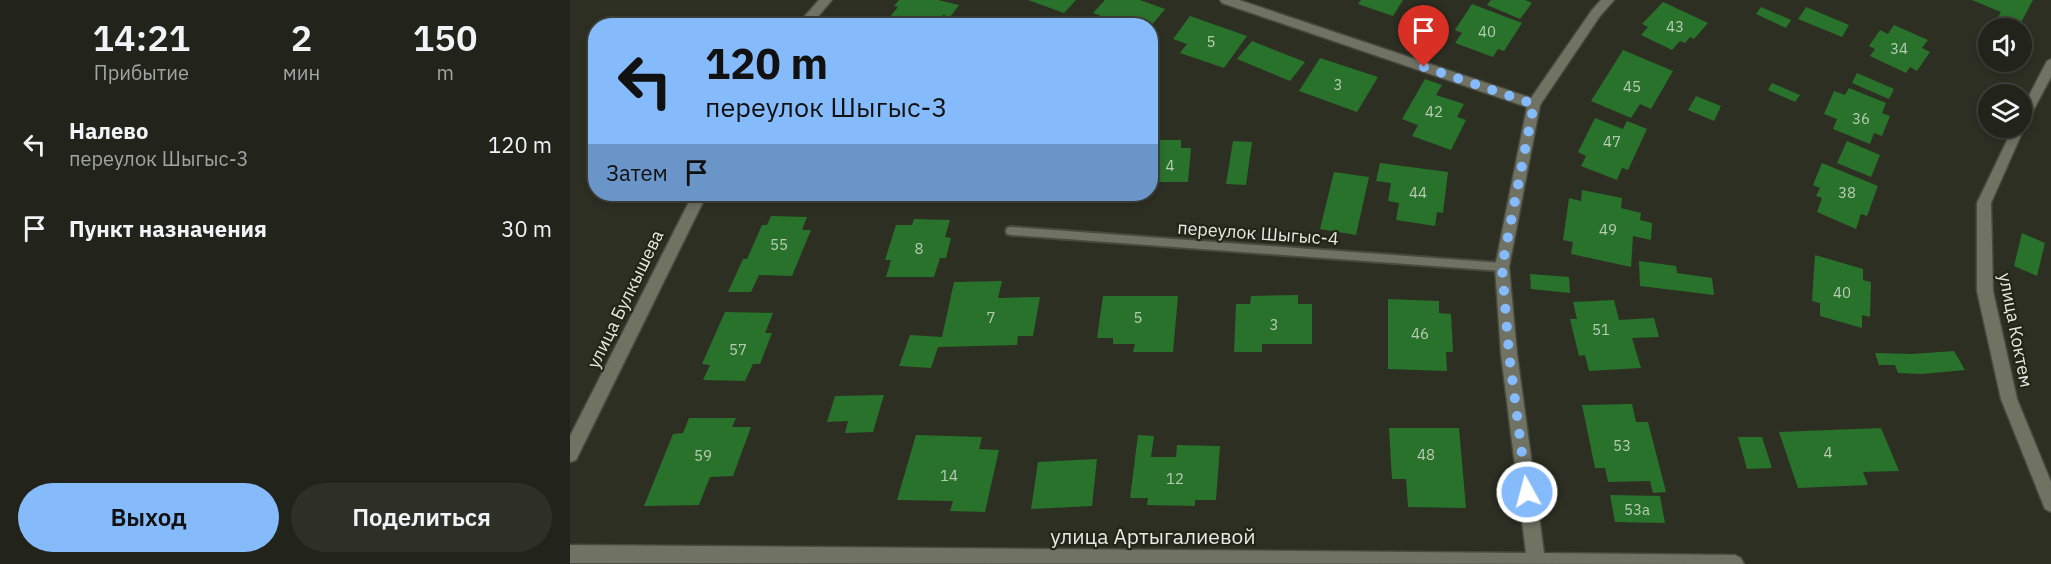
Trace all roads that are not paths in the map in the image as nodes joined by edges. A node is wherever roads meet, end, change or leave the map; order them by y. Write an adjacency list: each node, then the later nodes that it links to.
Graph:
1 (825, 0): 4 (street)
2 (1226, 0): 7 (street)
3 (1608, 0): 7 (street)
4 (809, 18)
5 (2051, 64): 6 (street)
6 (2032, 102)
7 (1534, 104): 11 (street)
8 (2014, 138): 13 (street, улица Коктем)
9 (696, 201): 12 (street, улица Булкышева)
10 (1011, 231): 11 (lane, переулок Шыгыс-4)
11 (1502, 267): 15 (street)
12 (570, 454)
13 (2051, 503)
14 (570, 554): 15 (street, улица Артыгалиевой)
15 (1536, 563): 16 (street, улица Артыгалиевой)
16 (1735, 564)

